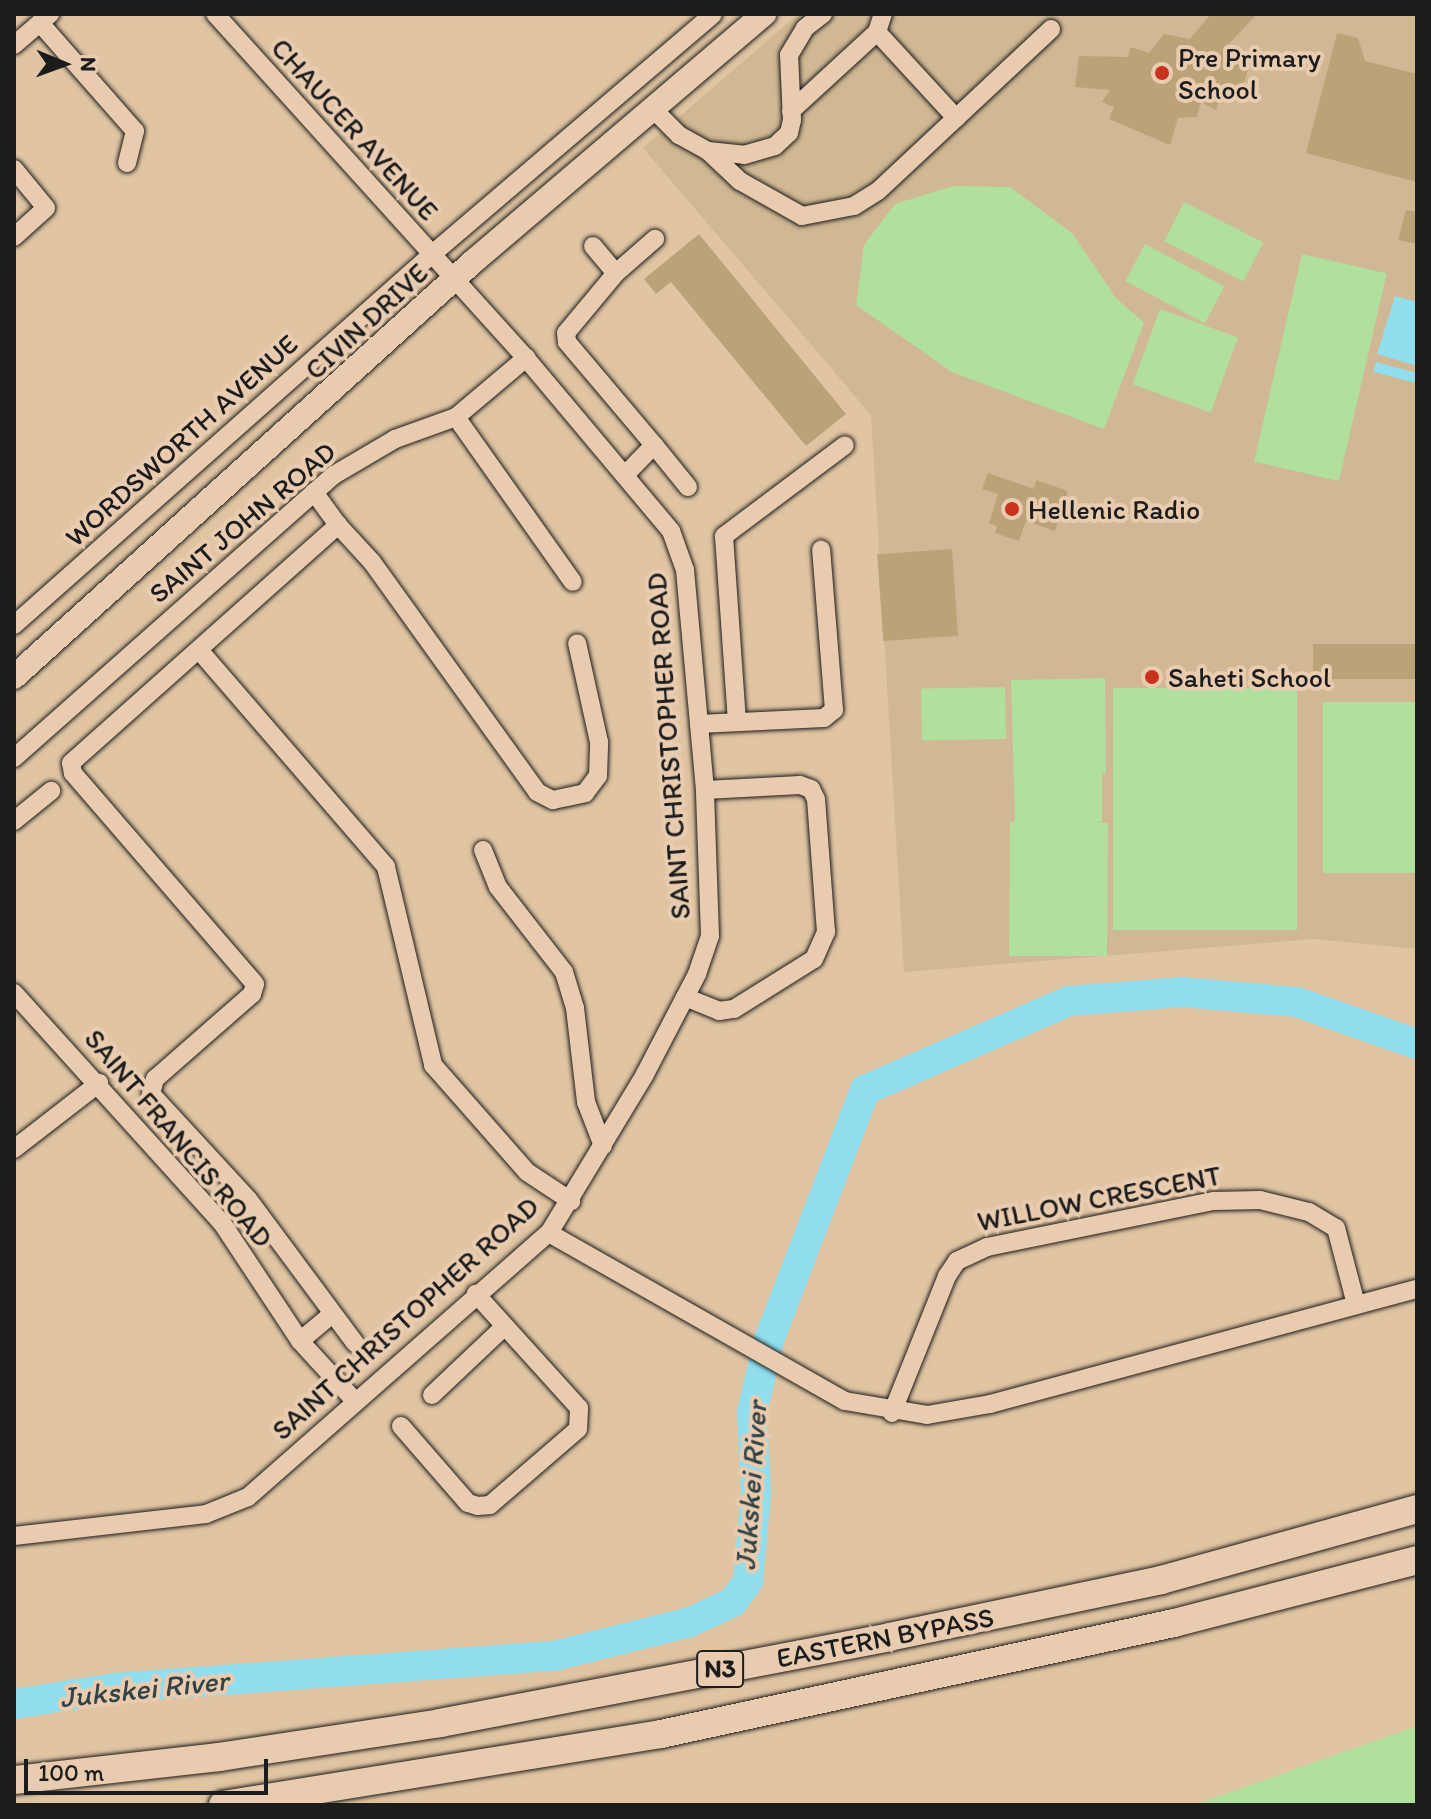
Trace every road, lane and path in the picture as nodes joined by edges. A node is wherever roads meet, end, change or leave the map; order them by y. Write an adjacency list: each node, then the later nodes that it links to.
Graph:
1 (215, 14): 19 (street, CHAUCER AVENUE)
2 (713, 14): 19 (street, WORDSWORTH AVENUE)
3 (764, 14): 10 (main road, CIVIN DRIVE)
4 (823, 14): 11 (street)
5 (883, 14): 8 (street)
6 (45, 18): 9 (street); 14 (street)
7 (1051, 29): 12 (street)
8 (877, 32): 11 (street); 12 (street)
9 (14, 45)
10 (651, 107): 13 (street); 21 (main road, CIVIN DRIVE)
11 (791, 111): 13 (street)
12 (956, 118): 13 (street)
13 (708, 151)
14 (127, 163)
15 (14, 169): 16 (street)
16 (14, 237)
17 (655, 239): 20 (street)
18 (593, 246): 20 (street)
19 (430, 256): 21 (street, CHAUCER AVENUE); 32 (street, WORDSWORTH AVENUE)
20 (616, 273): 24 (street)
21 (456, 279): 22 (street, SAINT CHRISTOPHER ROAD); 35 (main road, CIVIN DRIVE)
22 (526, 358): 23 (street, SAINT JOHN ROAD); 26 (street, SAINT CHRISTOPHER ROAD)
23 (456, 417): 28 (street, SAINT JOHN ROAD); 31 (street)
24 (654, 445): 26 (street); 27 (street)
25 (845, 445): 36 (street)
26 (626, 474): 37 (street, SAINT CHRISTOPHER ROAD)
27 (688, 487)
28 (314, 492): 29 (street); 38 (street, SAINT JOHN ROAD)
29 (338, 525): 33 (street); 34 (street)
30 (821, 550): 36 (street)
31 (573, 582)
32 (14, 625)
33 (577, 643)
34 (199, 650): 48 (street); 53 (street)
35 (14, 677)
36 (737, 722): 37 (street)
37 (699, 724): 39 (street, SAINT CHRISTOPHER ROAD)
38 (14, 758)
39 (705, 790): 44 (street, SAINT CHRISTOPHER ROAD); 44 (street)
40 (51, 791): 41 (street)
41 (14, 821)
42 (483, 850): 46 (street)
43 (14, 993): 45 (street, SAINT FRANCIS ROAD)
44 (685, 997): 46 (street, SAINT CHRISTOPHER ROAD)
45 (99, 1083): 47 (street); 55 (street, SAINT FRANCIS ROAD)
46 (603, 1146): 48 (street, SAINT CHRISTOPHER ROAD)
47 (14, 1149)
48 (571, 1201): 49 (street, SAINT CHRISTOPHER ROAD)
49 (549, 1233): 51 (street, SAINT CHRISTOPHER ROAD); 59 (street)
50 (1417, 1289): 52 (street)
51 (476, 1294): 54 (street); 58 (street, SAINT CHRISTOPHER ROAD)
52 (1356, 1304): 59 (street); 59 (street, WILLOW CRESCENT)
53 (330, 1316): 55 (street); 56 (street)
54 (505, 1326): 57 (street); 60 (street)
55 (300, 1341): 58 (street, SAINT FRANCIS ROAD)
56 (355, 1343)
57 (432, 1395)
58 (354, 1400): 62 (street, SAINT CHRISTOPHER ROAD)
59 (892, 1413)
60 (401, 1426)
61 (1417, 1509): 64 (highway, EASTERN BYPASS / N3)
62 (14, 1536)
63 (1417, 1560): 65 (highway, EASTERN BYPASS / N3)
64 (14, 1780)
65 (223, 1805)

